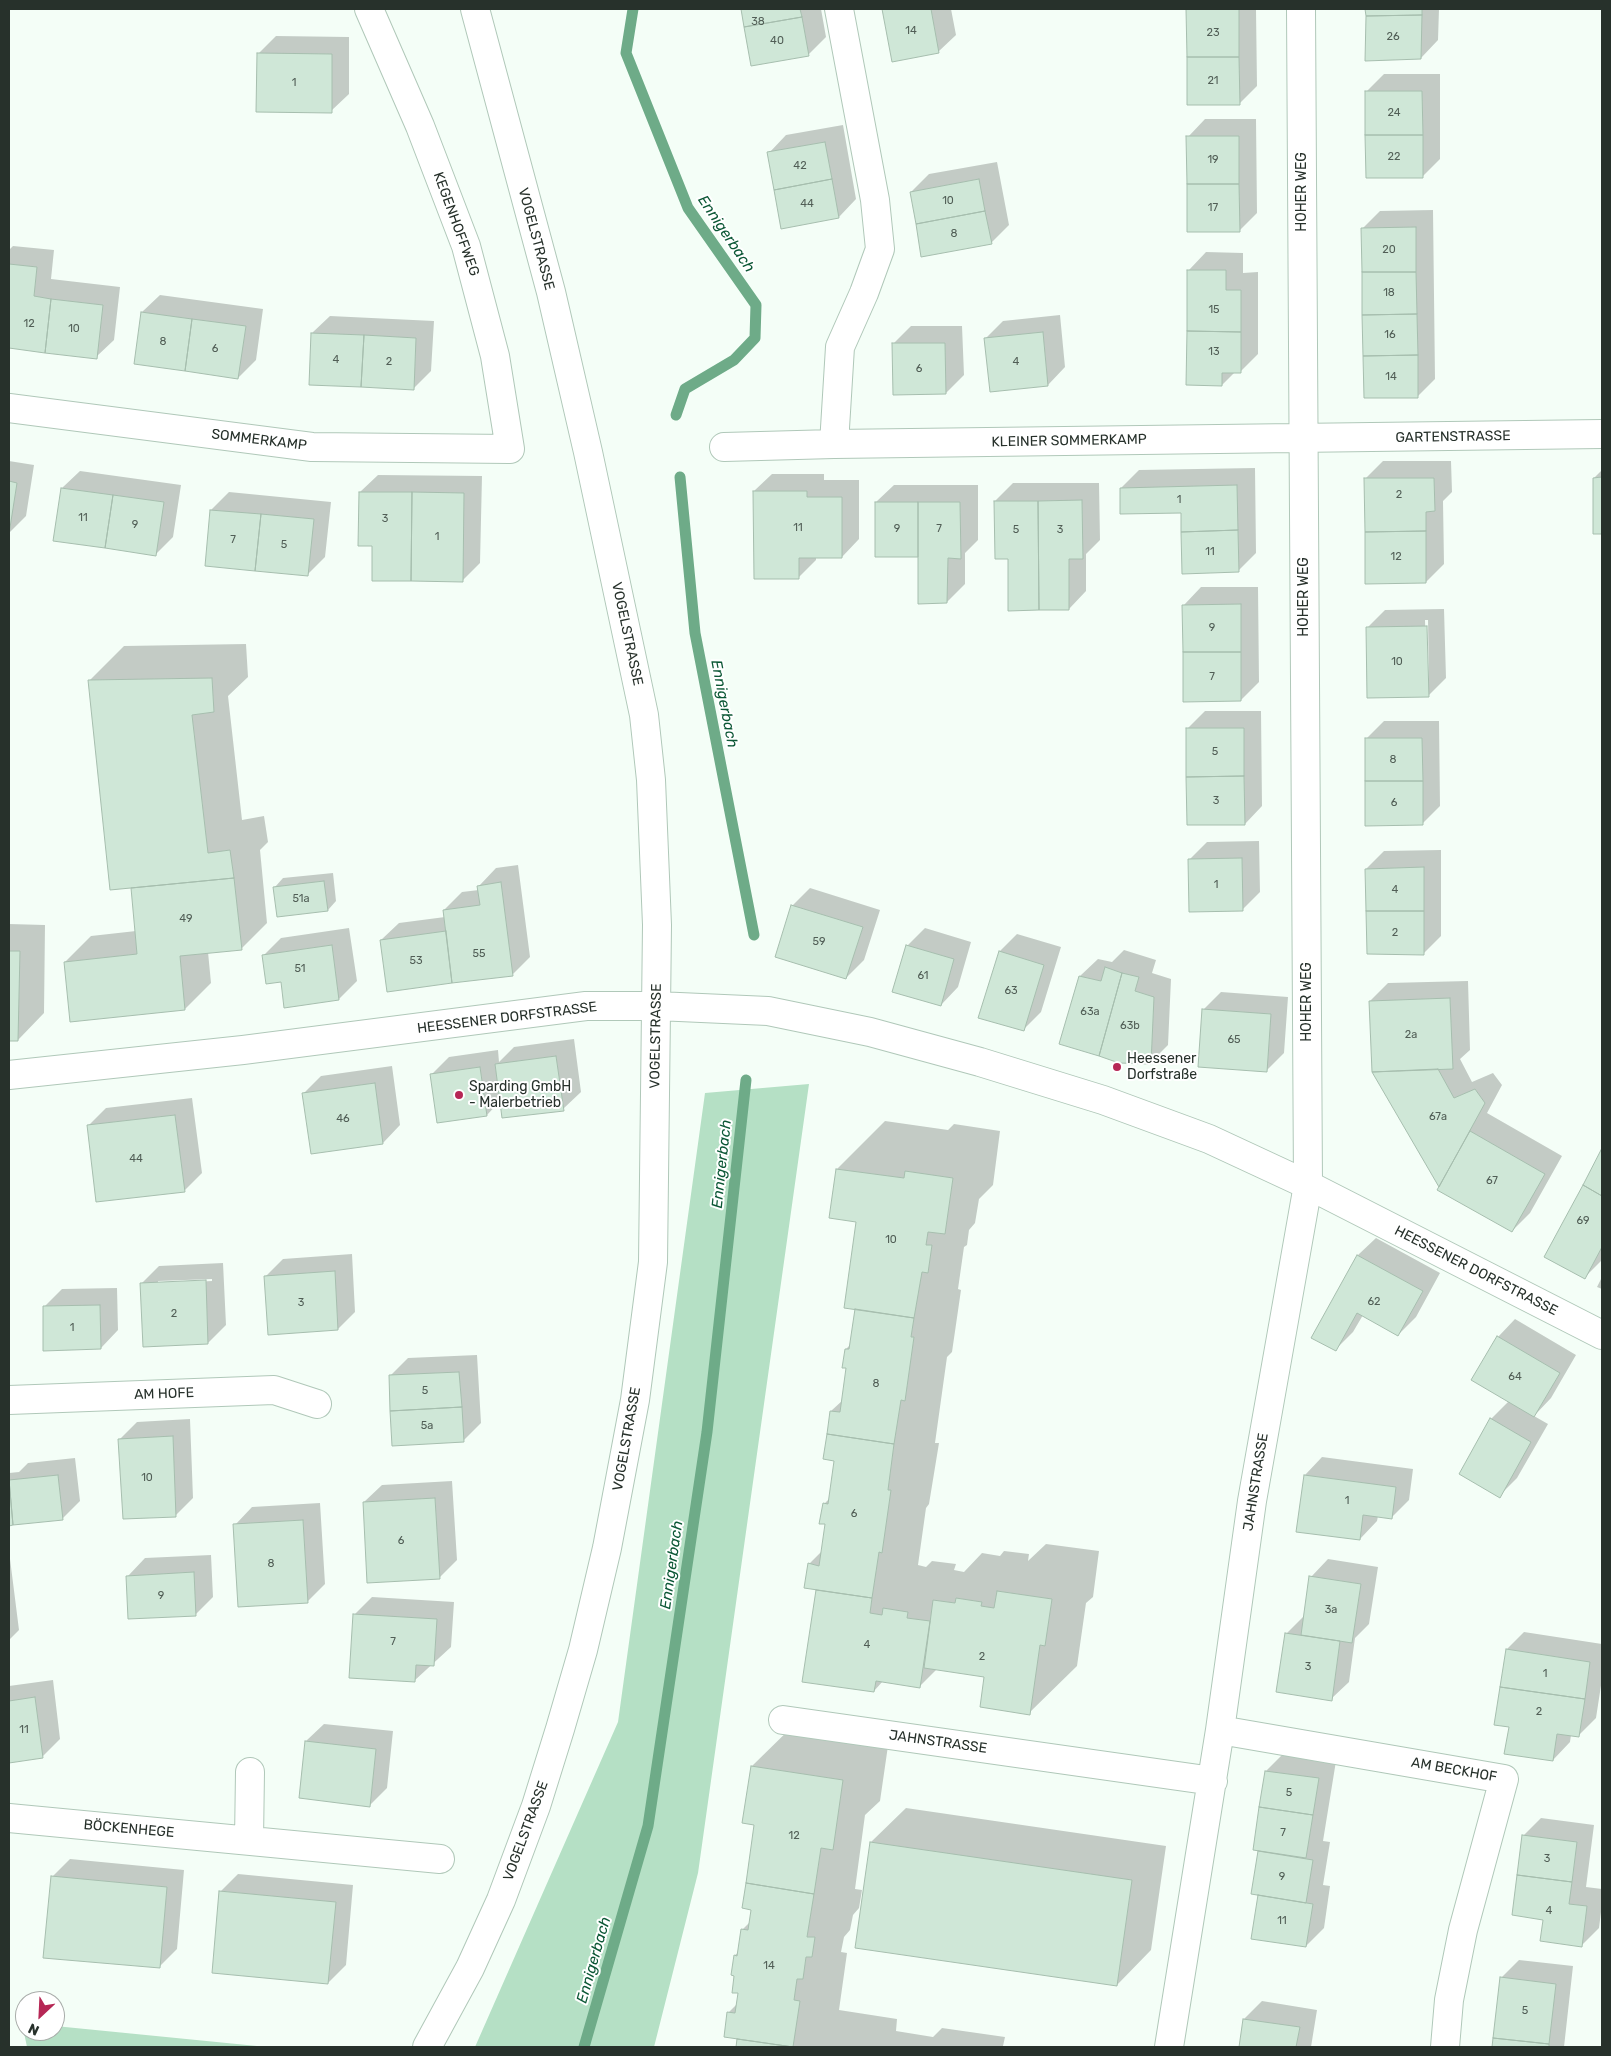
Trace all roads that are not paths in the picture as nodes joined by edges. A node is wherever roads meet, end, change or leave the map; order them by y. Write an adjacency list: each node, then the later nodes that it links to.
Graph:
1 (369, 9): 10 (street, KEGENHOFFWEG)
2 (475, 9): 11 (street, VOGELSTRASSE)
3 (839, 9): 8 (street)
4 (1301, 9): 7 (street, HOHER WEG)
5 (9, 408): 10 (street, SOMMERKAMP)
6 (1602, 434): 7 (street, GARTENSTRASSE)
7 (1303, 439): 8 (street, KLEINER SOMMERKAMP); 13 (street, HOHER WEG)
8 (834, 444): 9 (street, KLEINER SOMMERKAMP)
9 (724, 447)
10 (510, 449)
11 (657, 1006): 12 (street, HEESSENER DORFSTRASSE); 13 (street, HEESSENER DORFSTRASSE); 24 (street, VOGELSTRASSE)
12 (9, 1075)
13 (1308, 1185): 14 (street, HEESSENER DORFSTRASSE); 18 (street, JAHNSTRASSE)
14 (1602, 1335)
15 (9, 1400): 16 (street, AM HOFE)
16 (317, 1404)
17 (783, 1720): 20 (street, JAHNSTRASSE)
18 (1220, 1730): 20 (street, JAHNSTRASSE); 26 (street, AM BECKHOF)
19 (250, 1772): 22 (street)
20 (1212, 1781): 25 (street, JAHNSTRASSE)
21 (9, 1818): 22 (street, BÖCKENHEGE)
22 (248, 1840): 23 (street, BÖCKENHEGE)
23 (440, 1858)
24 (427, 2047)
25 (1169, 2047)
26 (1445, 2047)

